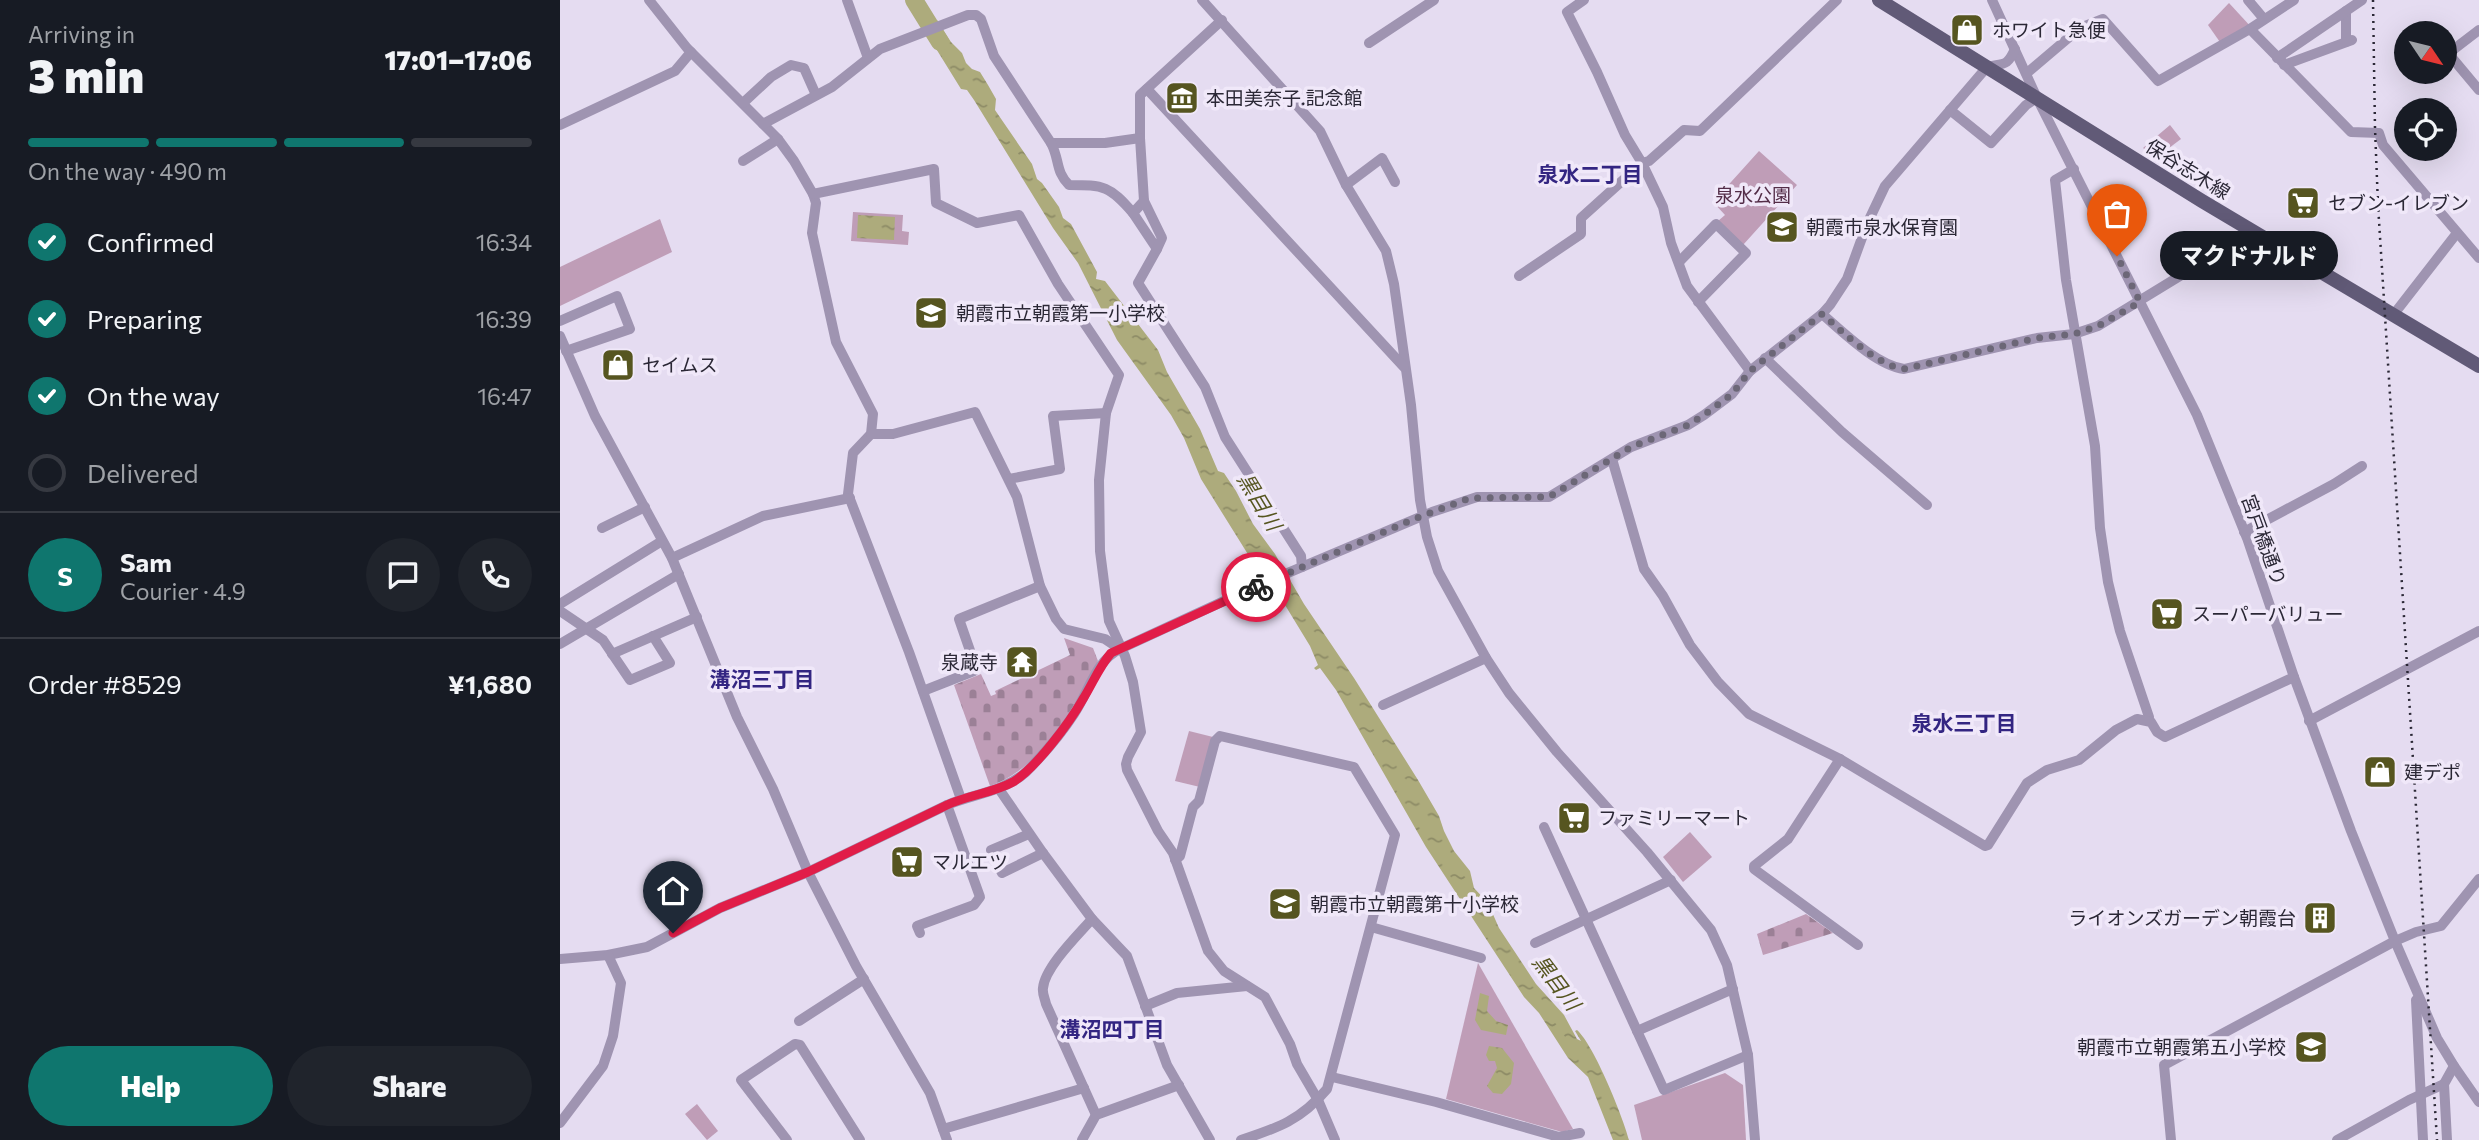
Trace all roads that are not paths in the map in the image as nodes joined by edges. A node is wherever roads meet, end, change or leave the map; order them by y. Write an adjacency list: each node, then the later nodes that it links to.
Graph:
1 (649, 0): 20 (street)
2 (847, 0): 21 (street)
3 (1202, 0): 14 (street)
4 (1434, 0): 17 (street)
5 (1584, 0): 38 (street)
6 (1837, 0): 38 (street)
7 (1879, 0): 23 (main road, 保谷志木線)
8 (1992, 0): 19 (street, 宮戸橋通り)
9 (2294, 0): 13 (street)
10 (2362, 0): 12 (street)
11 (2250, 2): 13 (street)
12 (2346, 10): 22 (street); 22 (street)
13 (2267, 17): 15 (street)
14 (1222, 20): 26 (street); 41 (street)
15 (2250, 29): 22 (street); 25 (street)
16 (2479, 31): 18 (street)
17 (1369, 43)
18 (2457, 47)
19 (2015, 49): 23 (street); 25 (street, 宮戸橋通り)
20 (691, 52): 30 (street); 33 (street)
21 (868, 58): 28 (street); 36 (street)
22 (2282, 58): 46 (street)
23 (1987, 67): 29 (main road, 保谷志木線); 31 (street)
24 (2457, 67): 27 (street)
25 (2026, 73): 29 (street, 宮戸橋通り)
26 (1147, 89): 34 (street); 61 (street)
27 (2479, 90)
28 (816, 95): 30 (street); 32 (street)
29 (2037, 98): 31 (street); 39 (street, 宮戸橋通り); 45 (main road, 保谷志木線)
30 (743, 103): 32 (street)
31 (1950, 110): 53 (street)
32 (763, 124): 35 (street)
33 (560, 125)
34 (1140, 138): 36 (street); 43 (street)
35 (778, 139): 37 (street); 42 (street)
36 (1051, 144): 44 (street)
37 (743, 161)
38 (1643, 163): 49 (street); 50 (street)
39 (2074, 169): 52 (street, 宮戸橋通り); 56 (street)
40 (1395, 182): 41 (street)
41 (1346, 185): 61 (street)
42 (813, 194): 63 (street); 64 (street)
43 (1144, 201): 44 (street); 47 (street)
44 (1133, 213): 47 (street)
45 (2252, 232): 52 (street); 54 (main road, 保谷志木線)
46 (2457, 233): 48 (street); 54 (street)
47 (1157, 249): 76 (street)
48 (2479, 258)
49 (1679, 262): 51 (street); 51 (street)
50 (1519, 276)
51 (1698, 302): 62 (street)
52 (2140, 302): 56 (street); 73 (street, 宮戸橋通り)
53 (1822, 314): 56 (street); 59 (street)
54 (2393, 314): 60 (main road, 保谷志木線)
55 (560, 321): 58 (street)
56 (2074, 334): 92 (street)
57 (560, 336): 58 (street)
58 (566, 351): 70 (street)
59 (1765, 358): 62 (street); 69 (street)
60 (2479, 366)
61 (1405, 368): 71 (street)
62 (1750, 371): 65 (street)
63 (1106, 413): 67 (street); 86 (street)
64 (871, 434): 67 (street); 68 (street)
65 (1612, 459): 71 (street); 94 (street)
66 (2362, 466): 73 (street)
67 (1009, 478): 78 (street)
68 (849, 498): 75 (street); 90 (street)
69 (1927, 505)
70 (645, 506): 72 (street); 74 (street)
71 (1423, 515): 76 (street); 88 (street)
72 (602, 528)
73 (2244, 532): 89 (street, 宮戸橋通り)
74 (662, 541): 75 (street); 79 (street)
75 (672, 558): 77 (street)
76 (1302, 567): 86 (street)
77 (679, 574): 81 (street); 82 (street)
78 (1040, 586): 86 (street); 90 (street)
79 (560, 604)
80 (560, 611): 82 (street)
81 (697, 617): 84 (street); 102 (street)
82 (584, 628): 85 (street); 87 (street)
83 (2479, 631): 93 (street)
84 (653, 636): 87 (street); 87 (street)
85 (560, 644)
86 (1120, 649): 95 (street); 101 (street)
87 (612, 654)
88 (1486, 658): 91 (street); 103 (street)
89 (2294, 677): 92 (street); 93 (street, 宮戸橋通り)
90 (923, 691): 96 (street)
91 (1383, 705)
92 (2148, 721): 94 (street)
93 (2309, 721): 109 (street, 宮戸橋通り)
94 (1840, 759): 111 (street)
95 (999, 789): 96 (street); 99 (street)
96 (961, 799): 97 (street)
97 (947, 805): 102 (street); 108 (street)
98 (1544, 827): 106 (street)
99 (1029, 834): 100 (street); 100 (street)
100 (1043, 853): 105 (street)
101 (1175, 860): 107 (street); 116 (street)
102 (808, 872): 112 (street); 115 (street)
103 (1671, 880): 106 (street); 117 (street)
104 (2479, 880): 109 (street)
105 (1092, 919): 119 (street); 127 (street)
106 (1585, 920): 110 (street); 121 (street)
107 (1371, 927): 113 (street); 124 (street)
108 (920, 933)
109 (2395, 941): 118 (street, 宮戸橋通り); 142 (street)
110 (1535, 943)
111 (1858, 945)
112 (608, 954): 114 (street); 132 (street)
113 (1481, 958)
114 (560, 959)
115 (864, 979): 120 (street); 134 (street)
116 (1247, 986): 119 (street); 129 (street)
117 (1733, 989): 121 (street); 122 (street)
118 (2415, 990): 123 (street, 宮戸橋通り); 128 (street)
119 (1146, 1006): 126 (street)
120 (799, 1021)
121 (1637, 1031): 122 (street)
122 (1748, 1055): 141 (street)
123 (2454, 1066): 125 (street); 130 (street, 宮戸橋通り)
124 (1332, 1077): 129 (street); 133 (street)
125 (2444, 1084): 128 (street); 145 (street)
126 (1179, 1085): 131 (street); 138 (street)
127 (1084, 1088): 131 (street); 134 (street)
128 (2420, 1094): 143 (street); 144 (street)
129 (1318, 1100): 139 (street); 140 (street)
130 (2479, 1102)
131 (1096, 1115): 137 (street)
132 (560, 1123)
133 (1580, 1133)
134 (945, 1135)
135 (787, 1140): 136 (street)
136 (860, 1140)
137 (1082, 1140)
138 (1210, 1140)
139 (1241, 1140)
140 (1335, 1140)
141 (1755, 1140)
142 (2171, 1140)
143 (2337, 1140)
144 (2423, 1140)
145 (2447, 1140)

